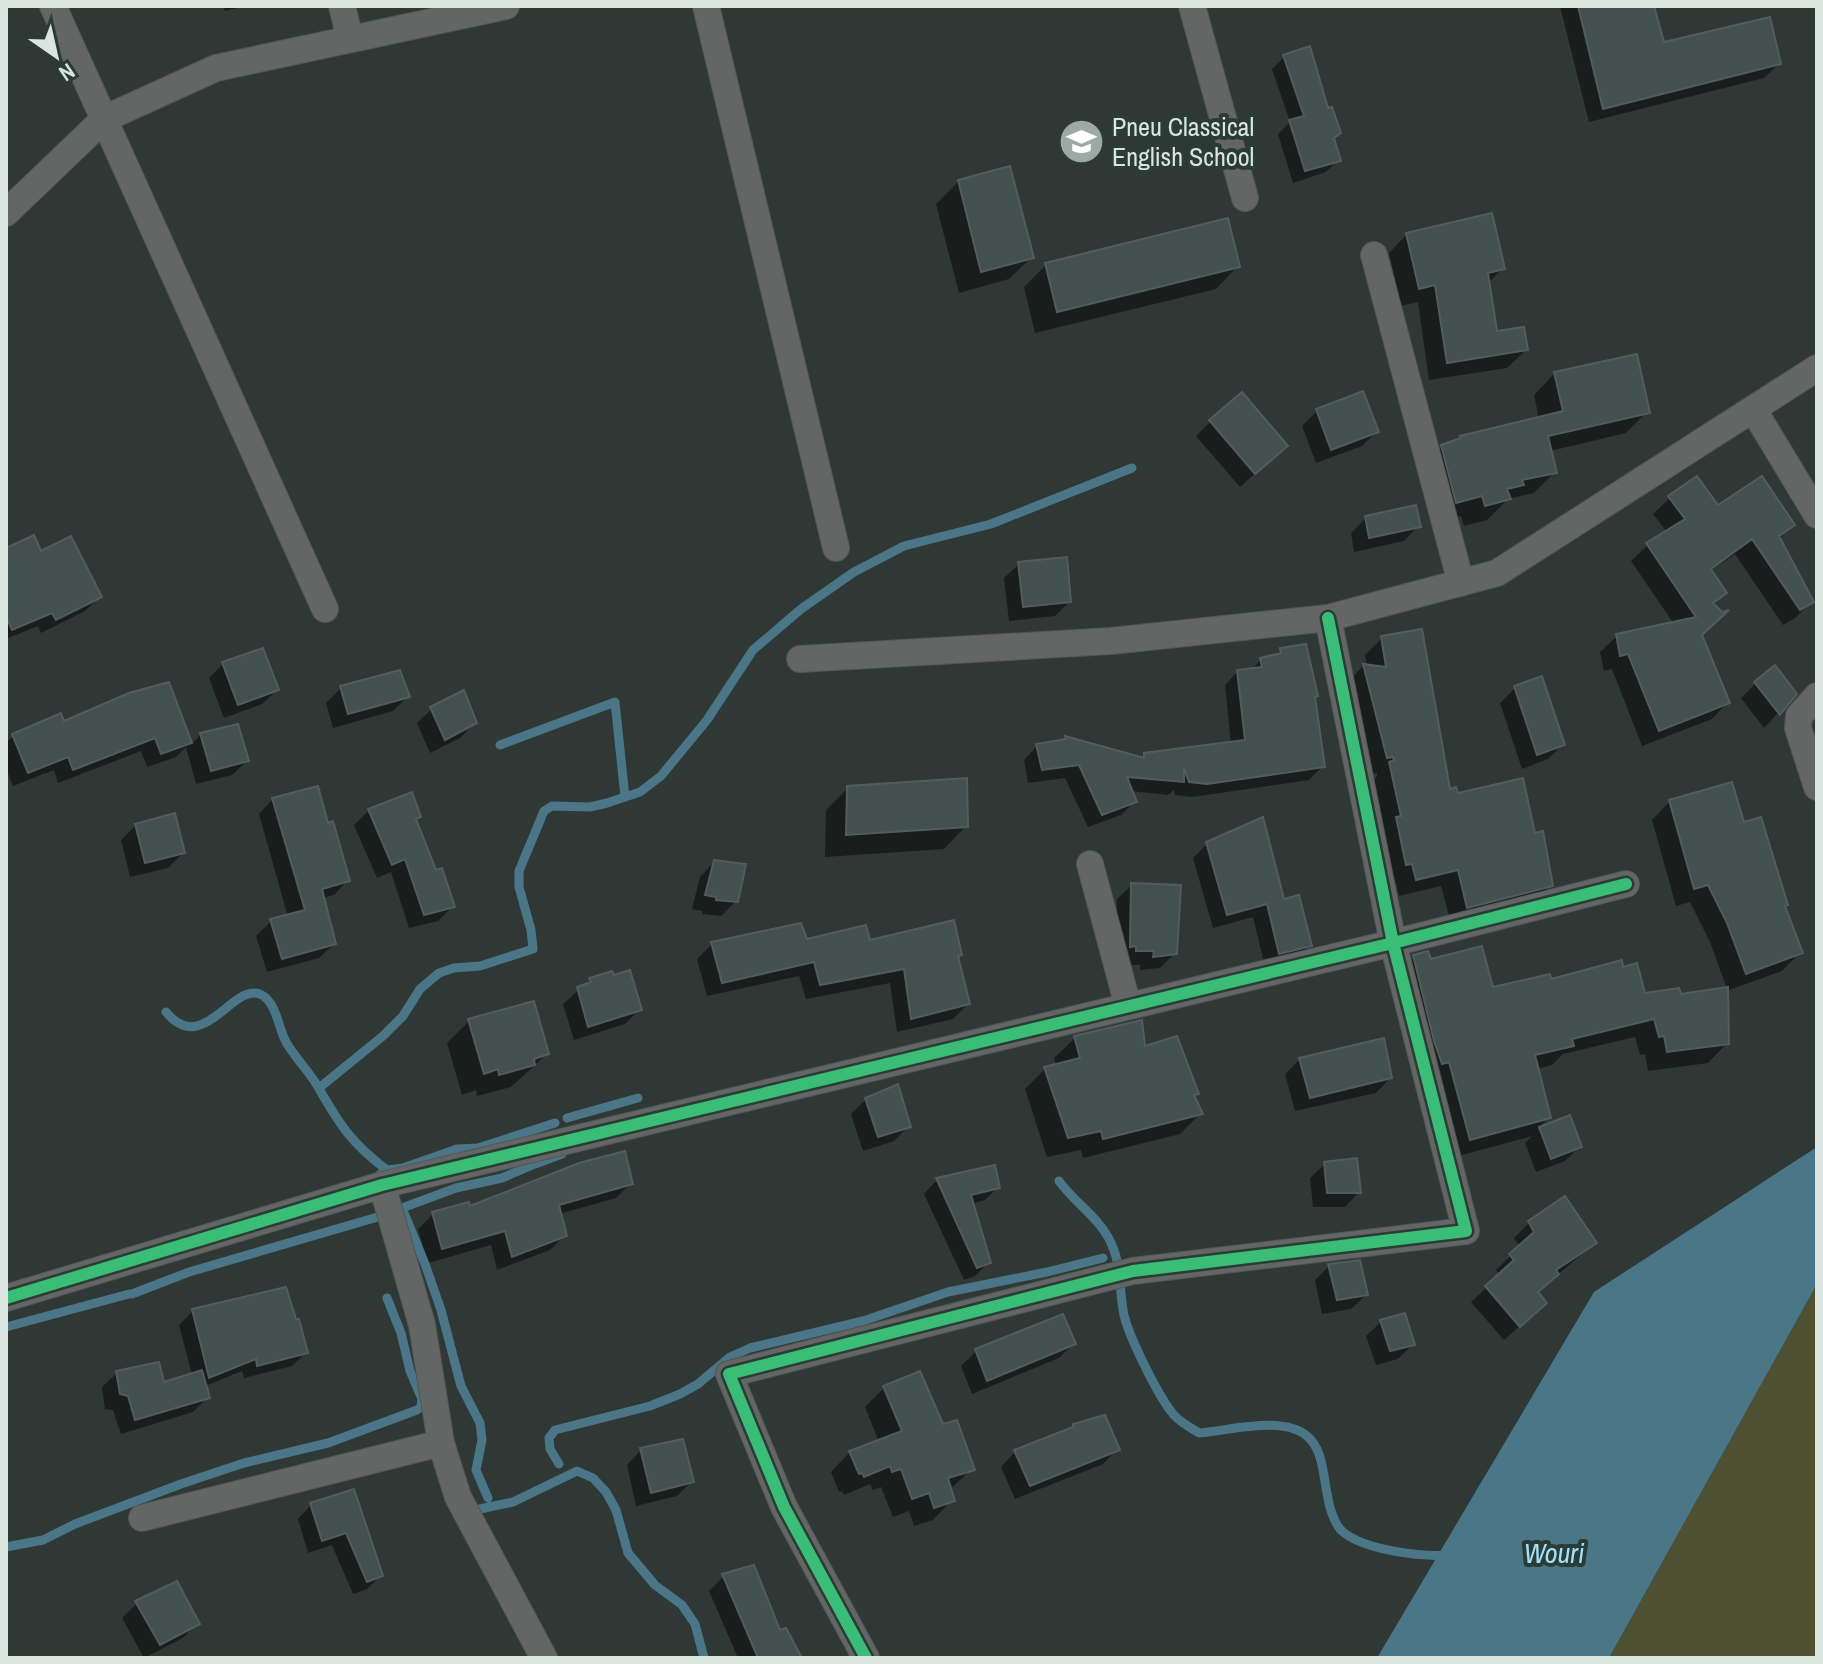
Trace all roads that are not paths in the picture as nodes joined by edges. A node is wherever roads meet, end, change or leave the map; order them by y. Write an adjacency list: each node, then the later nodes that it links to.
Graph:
1 (342, 6): 6 (street)
2 (506, 6): 6 (street)
3 (706, 6): 14 (street)
4 (1192, 6): 8 (street)
5 (51, 7): 7 (street)
6 (350, 39): 7 (street)
7 (104, 119): 9 (street); 16 (street)
8 (1245, 198)
9 (6, 213)
10 (1374, 255): 15 (street)
11 (1817, 368): 12 (street)
12 (1753, 409): 13 (street); 15 (street)
13 (1817, 515)
14 (836, 548)
15 (1461, 583): 17 (street)
16 (325, 609)
17 (1328, 618): 18 (street); 23 (street)
18 (800, 659)
19 (1817, 696): 20 (street)
20 (1817, 787)
21 (1090, 864): 24 (street)
22 (1626, 884): 23 (street)
23 (1393, 943): 24 (street); 30 (street)
24 (1128, 1006): 25 (street)
25 (382, 1185): 26 (street); 27 (street)
26 (6, 1298)
27 (441, 1443): 28 (street); 29 (street)
28 (142, 1518)
29 (544, 1658)
30 (866, 1658)

